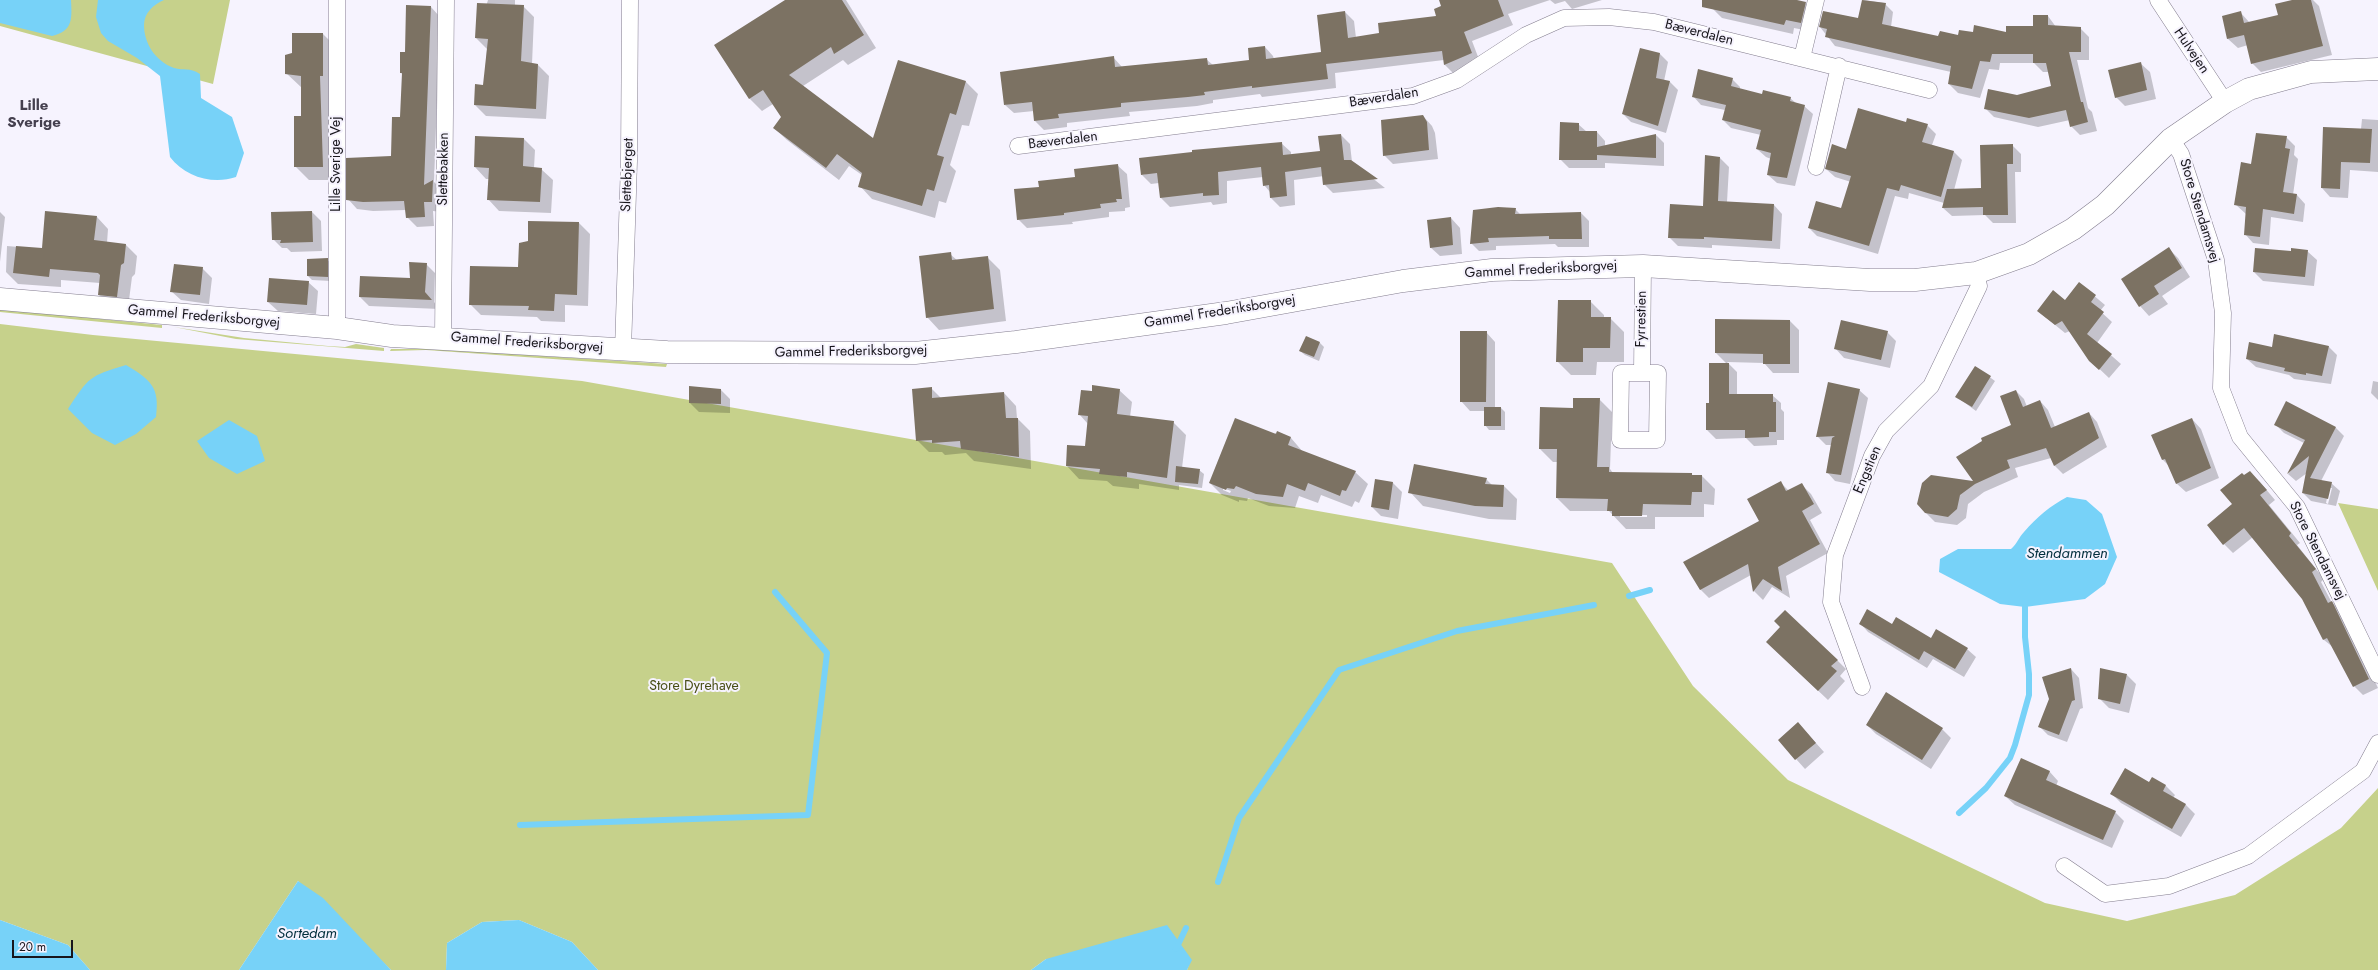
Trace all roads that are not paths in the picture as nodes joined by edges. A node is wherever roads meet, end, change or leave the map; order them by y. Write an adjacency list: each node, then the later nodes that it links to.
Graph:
1 (337, 0): 17 (street, Lille Sverige Vej)
2 (446, 0): 18 (street, Slettebakken)
3 (630, 0): 19 (street, Slettebjerget)
4 (1816, 0): 6 (street)
5 (2158, 0): 10 (street, Hulvejen)
6 (1802, 58): 7 (street, Bæverdalen); 12 (street, Bæverdalen)
7 (1839, 66): 9 (street, Bæverdalen); 13 (street)
8 (2378, 69): 10 (street, Gammel Frederiksborgvej)
9 (1929, 90)
10 (2225, 102): 11 (street, Gammel Frederiksborgvej)
11 (2171, 139): 15 (street, Gammel Frederiksborgvej); 21 (street, Store Stendamsvej)
12 (1018, 146)
13 (1816, 167)
14 (1643, 266): 15 (street, Gammel Frederiksborgvej); 19 (street, Gammel Frederiksborgvej); 20 (street, Fyrrestien)
15 (1976, 273): 22 (street, Engstien)
16 (0, 299): 17 (street, Gammel Frederiksborgvej)
17 (337, 328): 18 (street, Gammel Frederiksborgvej)
18 (443, 337): 19 (street, Gammel Frederiksborgvej)
19 (623, 350)
20 (1642, 373): 20 (street)
21 (2378, 675)
22 (1862, 687)
23 (2378, 743): 24 (street)
24 (2064, 866)

